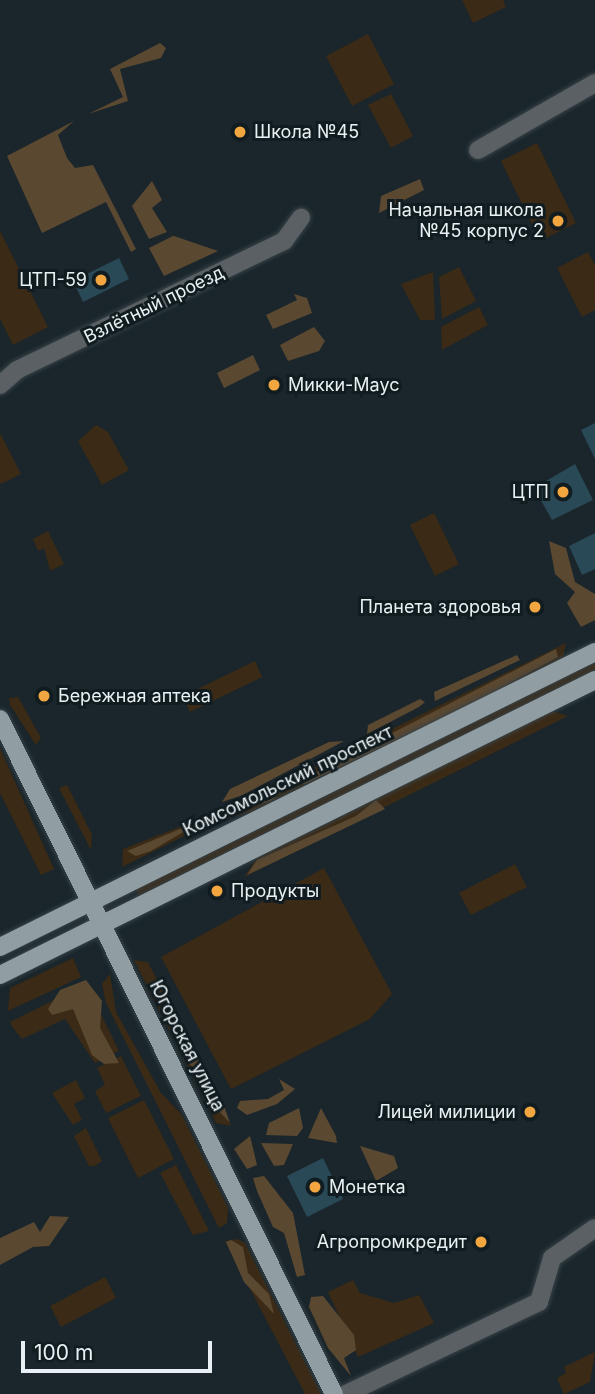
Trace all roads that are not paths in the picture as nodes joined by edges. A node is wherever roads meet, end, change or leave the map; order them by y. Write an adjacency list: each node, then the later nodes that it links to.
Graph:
1 (595, 83): 2 (street)
2 (478, 150)
3 (301, 219): 4 (street, Взлётный проезд)
4 (0, 385)
5 (595, 652): 8 (main road, Комсомольский проспект)
6 (595, 680): 9 (main road)
7 (0, 719): 8 (main road, Югорская улица)
8 (92, 902): 9 (main road, Югорская улица); 10 (main road, Комсомольский проспект)
9 (103, 924): 11 (main road); 13 (main road, Югорская улица)
10 (0, 947)
11 (0, 975)
12 (595, 1228): 14 (street)
13 (334, 1394)
14 (346, 1394)

